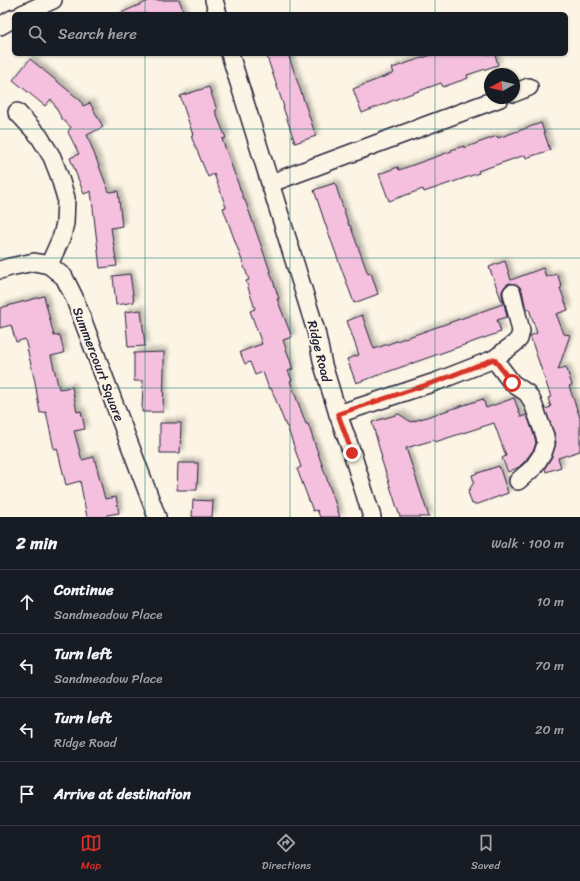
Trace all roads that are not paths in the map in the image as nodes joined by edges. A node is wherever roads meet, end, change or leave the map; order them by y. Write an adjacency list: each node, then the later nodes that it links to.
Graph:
1 (54, 0): 3 (street)
2 (214, 0): 4 (street)
3 (24, 12)
4 (217, 12)
5 (231, 56): 8 (street, Ridge Road)
6 (484, 104): 8 (street)
7 (17, 112): 9 (street)
8 (271, 183): 13 (street, Ridge Road)
9 (49, 265): 10 (street); 15 (street, Summercourt Square)
10 (0, 270)
11 (512, 293): 12 (street)
12 (494, 359): 13 (street); 14 (street)
13 (338, 414): 16 (street, Ridge Road)
14 (518, 481)
15 (157, 517)
16 (372, 517)

